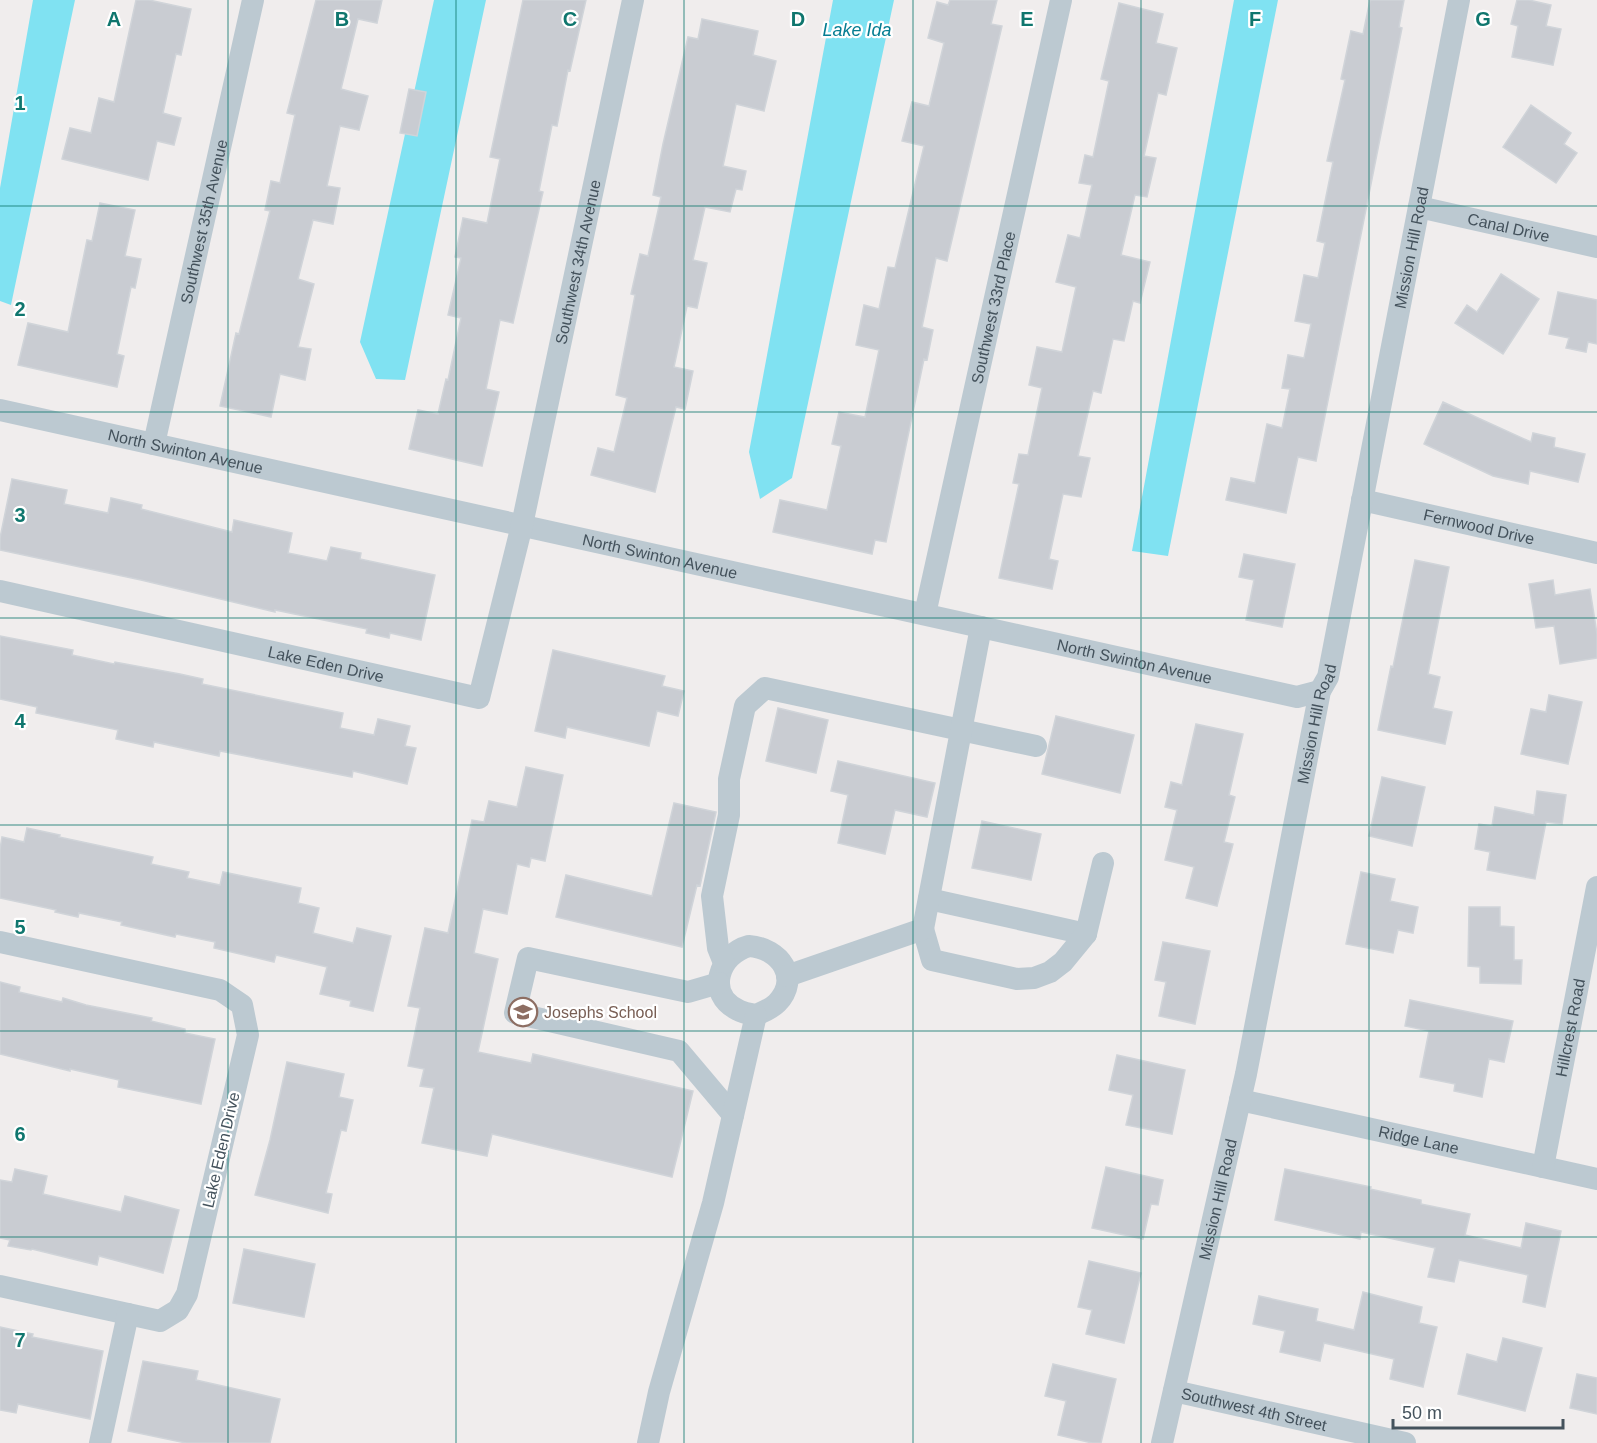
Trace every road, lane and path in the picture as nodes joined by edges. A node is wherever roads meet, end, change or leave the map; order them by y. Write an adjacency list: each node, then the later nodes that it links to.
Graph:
1 (253, 0): 8 (street, Southwest 35th Avenue)
2 (633, 0): 10 (street, Southwest 34th Avenue)
3 (1061, 0): 13 (street, Southwest 33rd Place)
4 (1459, 0): 5 (street, Mission Hill Road)
5 (1419, 207): 6 (street, Canal Drive); 9 (street, Mission Hill Road)
6 (1597, 247)
7 (0, 410): 8 (street, North Swinton Avenue)
8 (154, 444): 10 (street, North Swinton Avenue)
9 (1362, 500): 11 (street, Fernwood Drive); 15 (street, Mission Hill Road)
10 (522, 525): 12 (street, Lake Eden Drive); 13 (street, North Swinton Avenue)
11 (1597, 553)
12 (0, 591)
13 (925, 614): 14 (street, North Swinton Avenue)
14 (981, 627): 15 (street, North Swinton Avenue); 16 (street)
15 (1320, 691): 27 (street, Mission Hill Road)
16 (961, 730): 17 (street); 20 (street); 24 (street)
17 (1036, 746)
18 (1103, 863): 22 (street)
19 (1597, 887): 29 (street, Hillcrest Road)
20 (929, 899): 21 (street); 22 (street)
21 (923, 928): 22 (street); 25 (street)
22 (1086, 934)
23 (0, 942): 32 (street, Lake Eden Drive)
24 (722, 973): 25 (street); 26 (street); 28 (street)
25 (787, 976): 26 (street)
26 (756, 1015): 28 (street)
27 (1240, 1100): 29 (street, Ridge Lane); 33 (street, Mission Hill Road)
28 (733, 1115): 35 (street)
29 (1543, 1167): 30 (street, Ridge Lane)
30 (1597, 1179)
31 (0, 1286): 32 (street, Lake Eden Drive)
32 (128, 1314): 34 (street)
33 (1174, 1391): 36 (street, Mission Hill Road); 37 (street, Southwest 4th Street)
34 (100, 1443)
35 (648, 1443)
36 (1162, 1443)
37 (1405, 1443)

